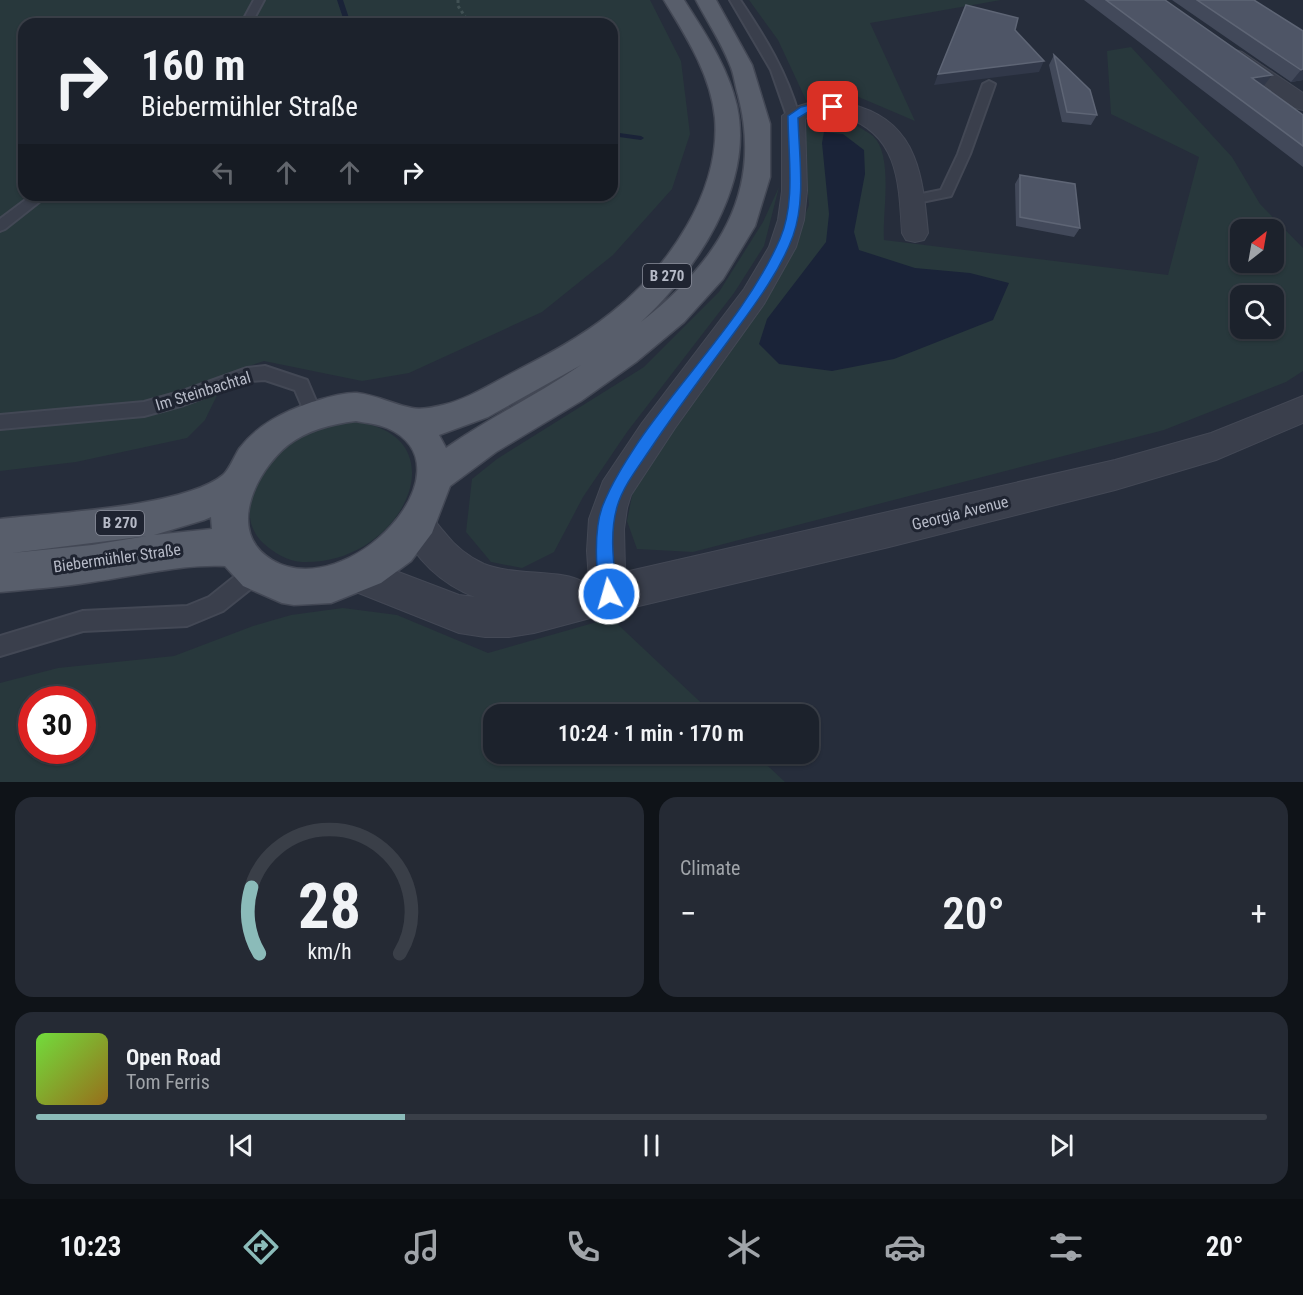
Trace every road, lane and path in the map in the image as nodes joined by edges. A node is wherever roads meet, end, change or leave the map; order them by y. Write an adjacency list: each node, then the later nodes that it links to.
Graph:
1 (259, 0): 6 (lane)
2 (458, 0): 7 (path)
3 (675, 0): 19 (main road, B 270)
4 (706, 0): 20 (main road, B 270)
5 (735, 0): 11 (lane)
6 (250, 18)
7 (466, 18)
8 (1222, 46): 10 (street)
9 (989, 84): 12 (lane)
10 (1303, 103)
11 (793, 116): 12 (street); 27 (street)
12 (912, 200): 15 (street)
13 (33, 201): 14 (lane)
14 (0, 226)
15 (915, 233)
16 (1303, 409): 27 (street, Georgia Avenue)
17 (314, 415): 18 (lane, Im Steinbachtal); 19 (main road); 21 (main road)
18 (0, 422)
19 (410, 423): 20 (main road)
20 (435, 477): 22 (main road)
21 (235, 487): 23 (main road, Biebermühler Straße / B 270); 24 (main road)
22 (418, 526): 26 (main road); 27 (street, Georgia Avenue)
23 (0, 537)
24 (245, 560): 25 (main road, Biebermühler Straße / B 270); 26 (main road); 28 (lane)
25 (0, 573)
26 (359, 575): 27 (street, Georgia Avenue)
27 (609, 594)
28 (0, 646)

